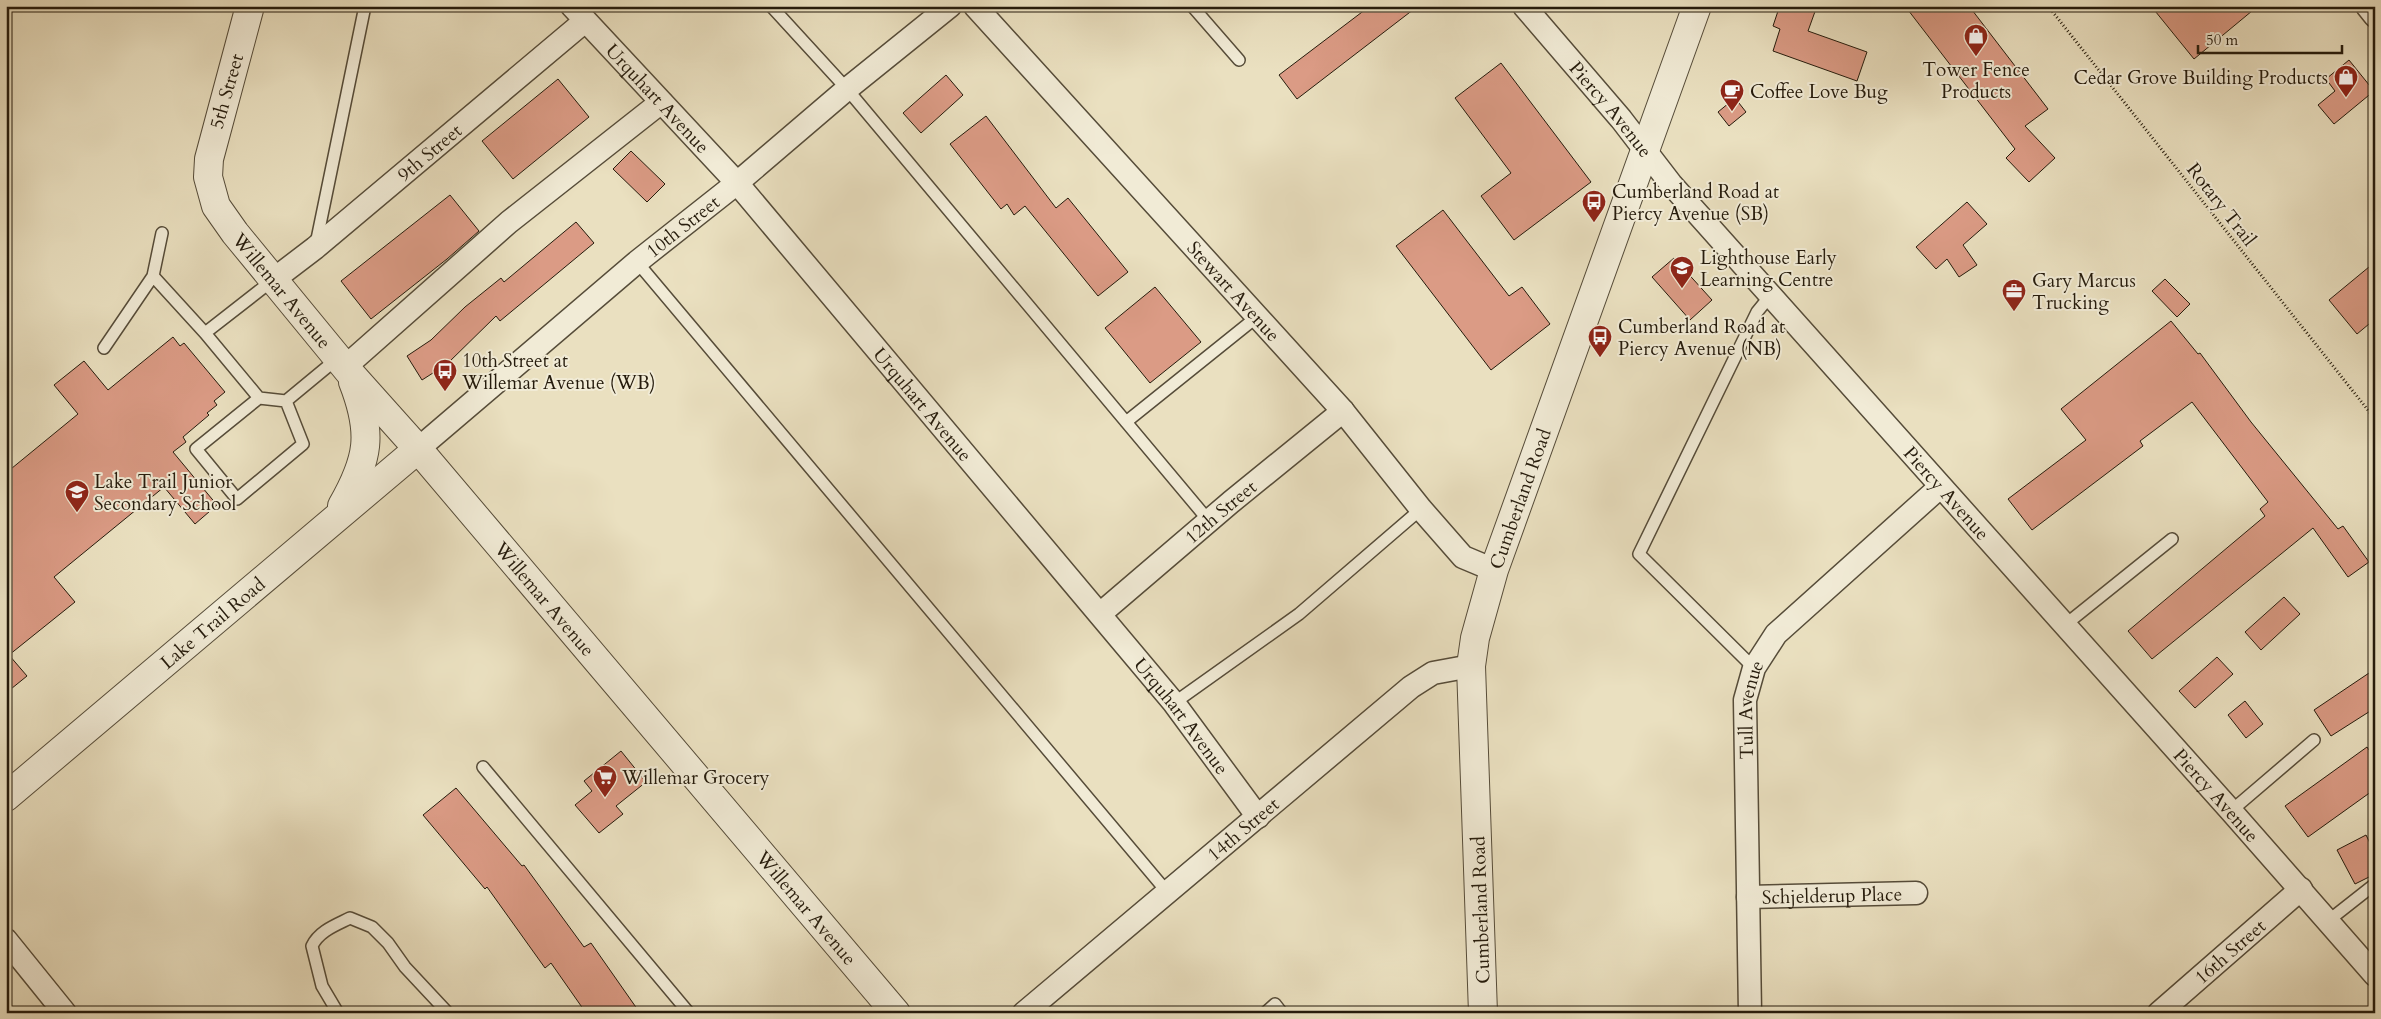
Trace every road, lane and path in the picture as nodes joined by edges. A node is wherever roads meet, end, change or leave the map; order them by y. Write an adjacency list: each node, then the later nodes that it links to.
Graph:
1 (250, 6): 17 (street, 5th Street)
2 (365, 6): 20 (lane)
3 (771, 6): 14 (lane)
4 (950, 6): 14 (street, 10th Street)
5 (975, 6): 25 (street, Stewart Avenue)
6 (1192, 6): 13 (lane)
7 (1524, 6): 16 (street, Piercy Avenue)
8 (1698, 6): 16 (street, Cumberland Road)
9 (2048, 6): 32 (path, Rotary Trail)
10 (2367, 6): 12 (street)
11 (579, 14): 15 (street, Urquhart Avenue); 20 (street, 9th Street)
12 (2375, 16)
13 (1239, 60)
14 (847, 90): 18 (street, 10th Street); 33 (lane)
15 (662, 103): 18 (street, Urquhart Avenue); 28 (street)
16 (1647, 150): 24 (street, Piercy Avenue); 40 (street, Cumberland Road)
17 (208, 177): 23 (street, Willemar Avenue)
18 (737, 183): 21 (street, 10th Street); 41 (street, Urquhart Avenue)
19 (162, 233): 22 (lane)
20 (315, 248): 23 (street, 9th Street)
21 (637, 262): 34 (street, 10th Street); 53 (lane)
22 (153, 276): 26 (lane); 27 (lane)
23 (273, 280): 26 (lane); 28 (street, Willemar Avenue)
24 (1770, 296): 35 (street, Piercy Avenue); 44 (lane)
25 (1258, 316): 31 (street, Stewart Avenue); 33 (lane)
26 (205, 333): 29 (lane)
27 (104, 348)
28 (344, 366): 30 (lane); 34 (street, Willemar Avenue); 37 (street)
29 (259, 398): 30 (lane); 30 (lane)
30 (286, 401)
31 (1343, 411): 36 (street, Stewart Avenue); 38 (street, 12th Street)
32 (2375, 419)
33 (1126, 422): 38 (lane)
34 (418, 449): 37 (street, Lake Trail Road); 60 (street, Willemar Avenue)
35 (1940, 487): 42 (street, Piercy Avenue); 44 (street, Tull Avenue)
36 (1421, 509): 40 (street, Stewart Avenue); 45 (lane)
37 (334, 520): 48 (street, Lake Trail Road)
38 (1209, 521): 41 (street, 12th Street)
39 (2172, 539): 42 (lane)
40 (1494, 570): 43 (street, Cumberland Road)
41 (1100, 614): 45 (street, Urquhart Avenue)
42 (2065, 625): 49 (street, Piercy Avenue)
43 (1471, 666): 50 (street, 14th Street); 68 (street, Cumberland Road)
44 (1754, 668): 55 (street, Tull Avenue)
45 (1174, 703): 50 (street, Urquhart Avenue)
46 (2314, 740): 49 (lane)
47 (483, 767): 64 (lane)
48 (6, 797)
49 (2231, 810): 52 (street, Piercy Avenue)
50 (1258, 817): 53 (street, 14th Street)
51 (2375, 884): 56 (lane)
52 (2301, 890): 56 (street, Piercy Avenue); 59 (street, 16th Street)
53 (1168, 893): 65 (street, 14th Street)
54 (1916, 893): 55 (street, Schjelderup Place)
55 (1748, 896): 69 (street, Tull Avenue)
56 (2328, 921): 58 (street, Piercy Avenue)
57 (6, 940): 61 (street)
58 (2375, 975)
59 (2171, 1009)
60 (887, 1010)
61 (65, 1013)
62 (338, 1013): 63 (lane)
63 (448, 1013)
64 (689, 1013)
65 (1024, 1013)
66 (1265, 1013): 67 (lane)
67 (1282, 1013)
68 (1483, 1013)
69 (1750, 1013)

